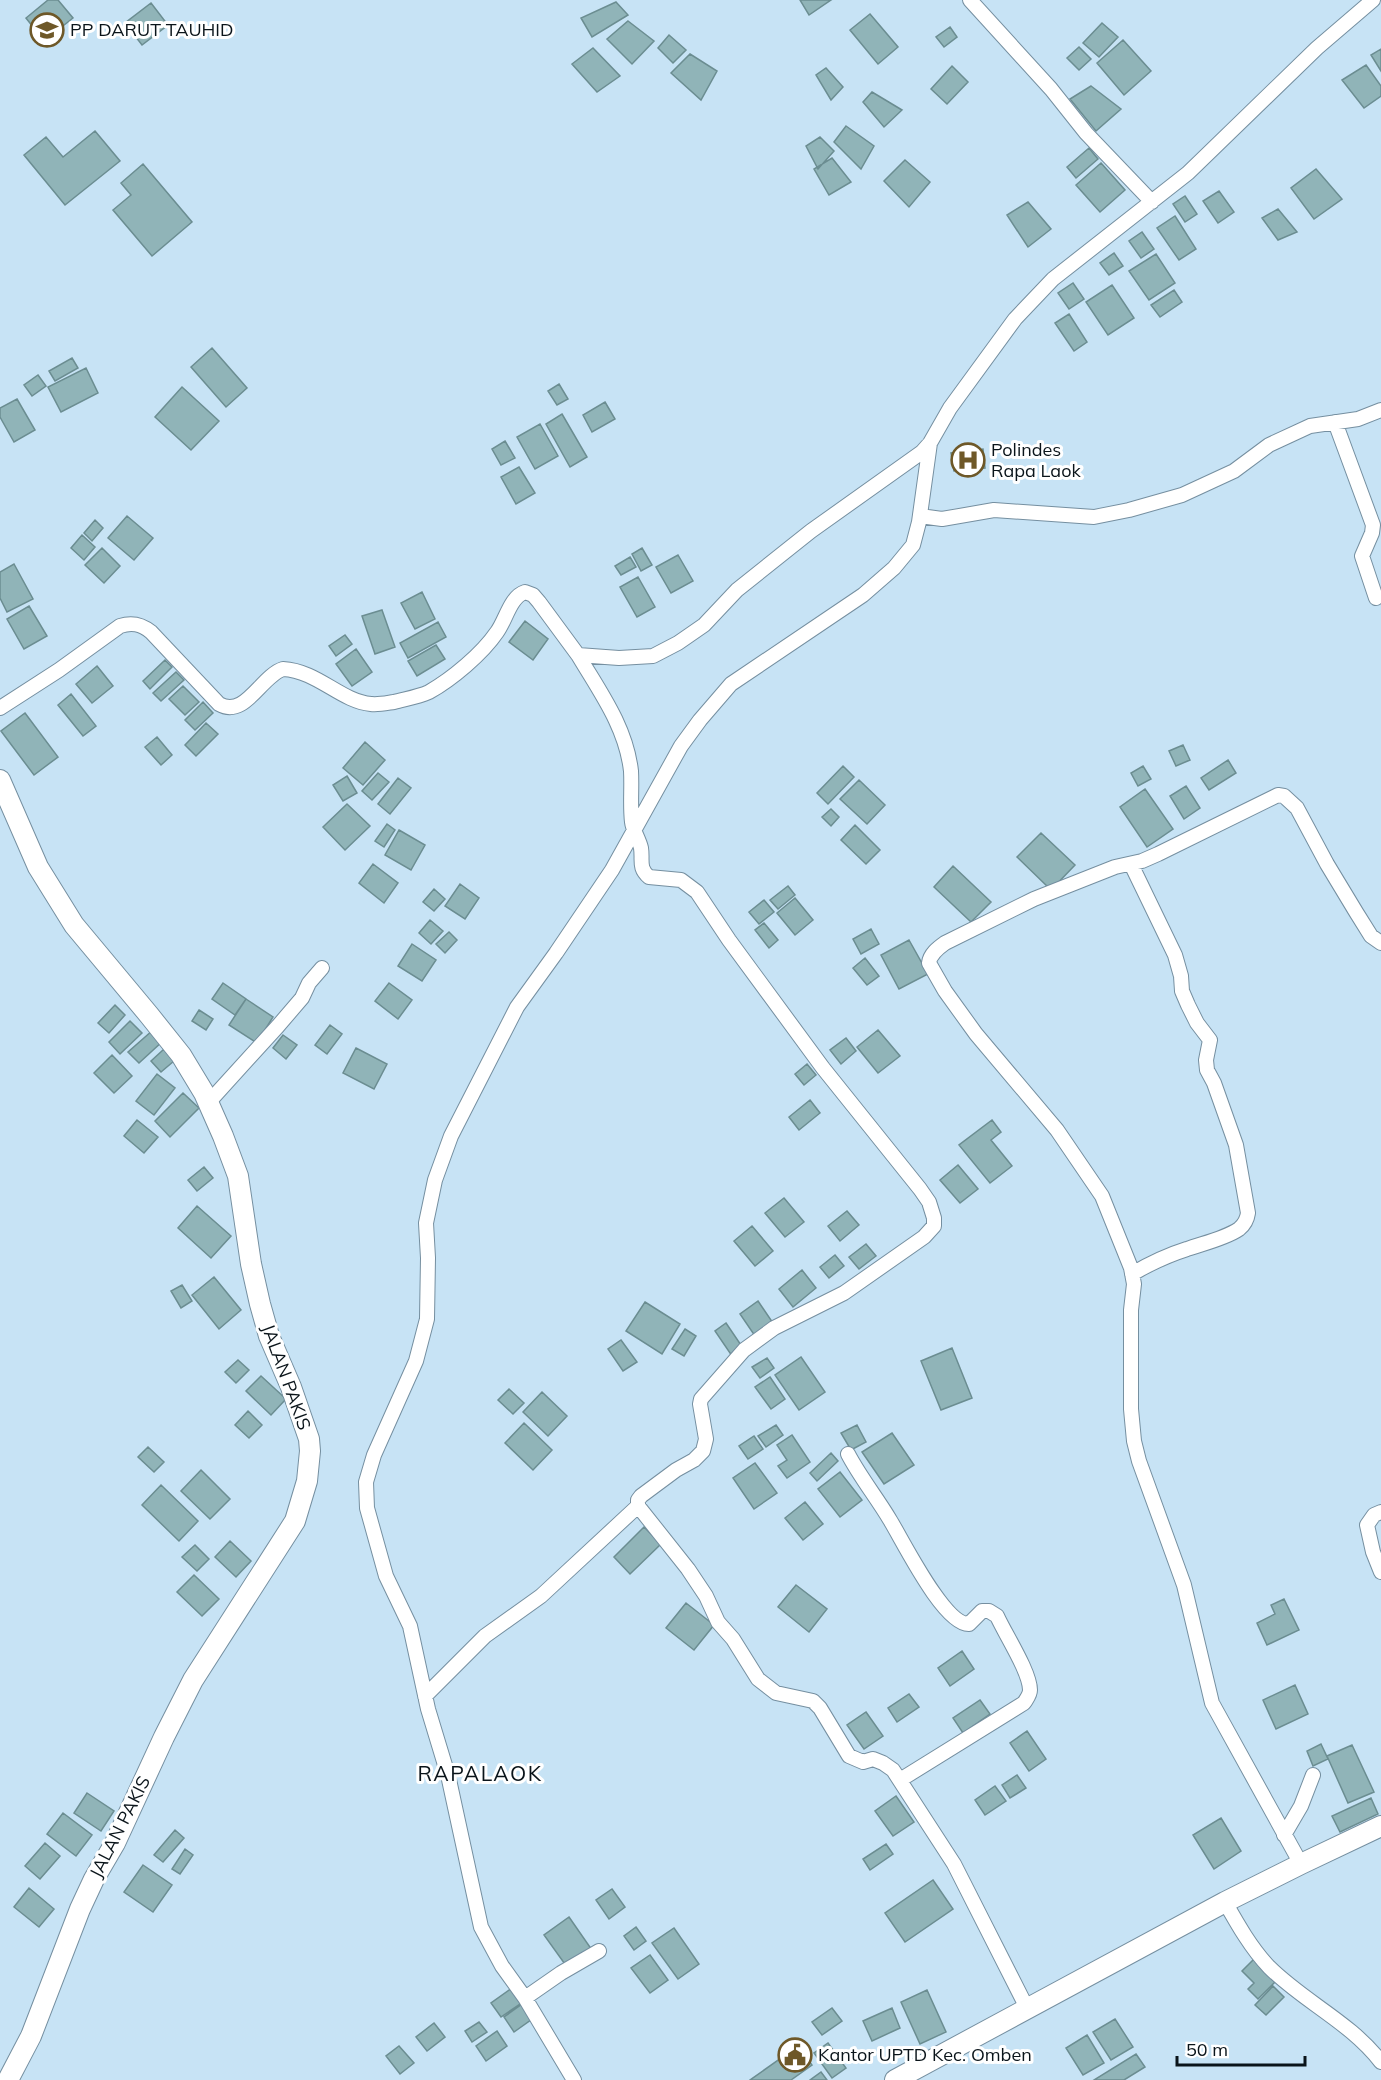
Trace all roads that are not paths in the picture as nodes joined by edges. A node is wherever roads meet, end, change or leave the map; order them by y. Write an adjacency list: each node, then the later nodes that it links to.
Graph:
1 (970, 0): 3 (street)
2 (1373, 0): 3 (street)
3 (1152, 202): 6 (street)
4 (1381, 410): 5 (street)
5 (1335, 422): 7 (street); 8 (street)
6 (930, 443): 7 (street); 9 (street)
7 (920, 516): 12 (street)
8 (1376, 598)
9 (578, 655): 10 (street); 12 (street)
10 (0, 708)
11 (0, 780): 16 (street, JALAN PAKIS)
12 (634, 830): 19 (street); 22 (street)
13 (1131, 864): 14 (street); 17 (street); 17 (street)
14 (1381, 943)
15 (322, 968): 16 (street)
16 (208, 1103): 33 (street, JALAN PAKIS)
17 (1132, 1274): 26 (street)
18 (848, 1454): 24 (street)
19 (638, 1506): 22 (street); 24 (street)
20 (1381, 1512): 21 (street)
21 (1381, 1572)
22 (425, 1696): 30 (street)
23 (1312, 1775): 26 (street)
24 (900, 1780): 31 (street)
25 (1381, 1826): 27 (street)
26 (1284, 1835): 27 (street)
27 (1301, 1864): 28 (street)
28 (1225, 1902): 31 (street); 32 (street)
29 (599, 1951): 30 (street)
30 (525, 1998): 34 (street)
31 (1027, 2008): 35 (street)
32 (1381, 2062)
33 (8, 2080)
34 (574, 2080)
35 (895, 2080)

